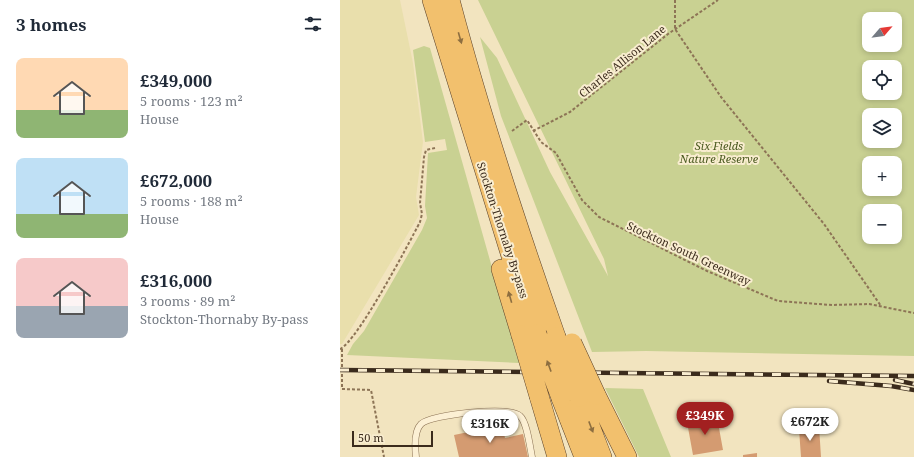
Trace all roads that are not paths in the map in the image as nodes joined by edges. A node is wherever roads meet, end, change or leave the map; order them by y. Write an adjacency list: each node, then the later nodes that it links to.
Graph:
1 (432, 0): 3 (highway, one-way to 1)
2 (450, 0): 4 (highway, Stockton-Thornaby By-pass, one-way to 4, bridge)
3 (529, 334): 4 (highway, one-way to 3, bridge); 7 (highway, bridge)
4 (585, 400): 8 (highway); 9 (highway, one-way to 9); 10 (highway)
5 (416, 457): 6 (lane)
6 (532, 457)
7 (557, 457)
8 (584, 457)
9 (602, 457)
10 (627, 457)

